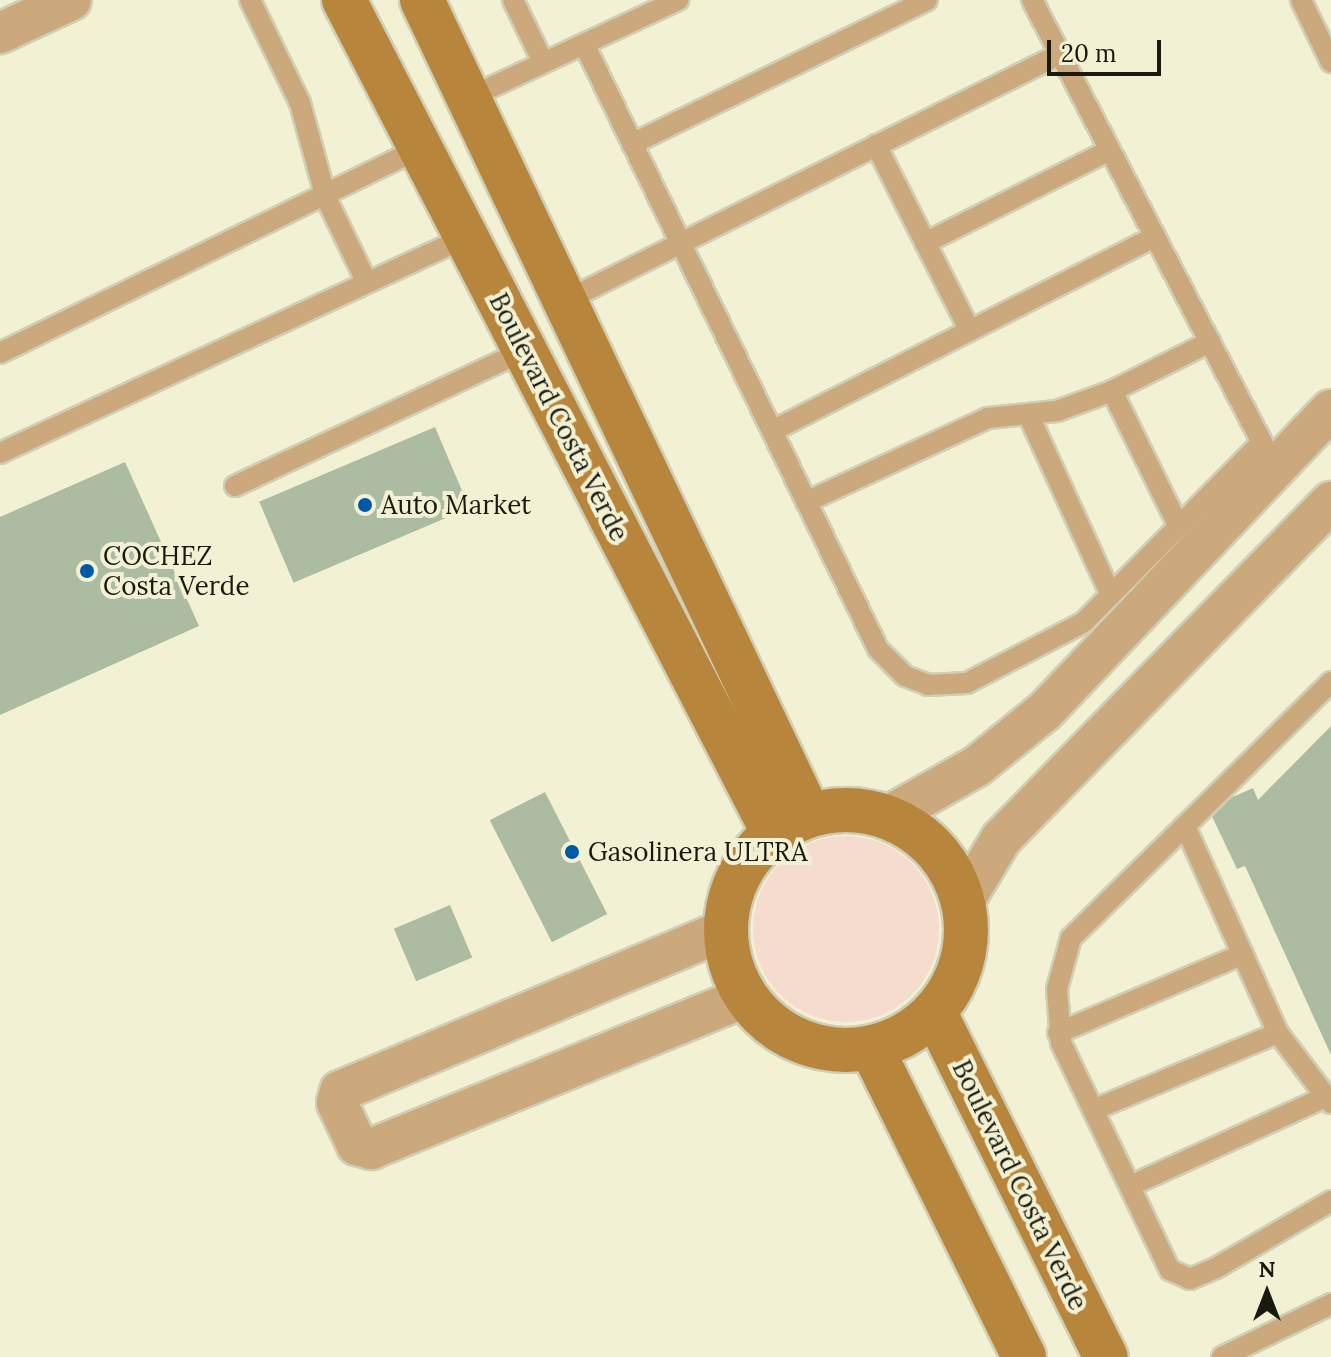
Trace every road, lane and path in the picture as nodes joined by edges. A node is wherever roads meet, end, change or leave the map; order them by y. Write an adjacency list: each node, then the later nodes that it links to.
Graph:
1 (71, 0): 10 (street)
2 (250, 0): 20 (lane)
3 (344, 0): 18 (street, Boulevard Costa Verde)
4 (422, 0): 15 (street, Boulevard Costa Verde)
5 (513, 0): 13 (lane)
6 (927, 0): 16 (lane)
7 (1032, 0): 12 (lane)
8 (1301, 0): 14 (lane)
9 (669, 2): 11 (lane)
10 (0, 33)
11 (584, 44): 13 (lane); 16 (lane)
12 (1060, 54): 17 (lane); 19 (lane)
13 (543, 62): 15 (lane)
14 (1331, 62)
15 (468, 98): 26 (street, Boulevard Costa Verde)
16 (632, 144): 23 (lane)
17 (876, 145): 23 (lane); 24 (lane)
18 (420, 148): 20 (lane); 21 (street, Boulevard Costa Verde)
19 (1110, 150): 22 (lane); 24 (lane)
20 (326, 198): 25 (lane); 30 (lane)
21 (466, 237): 25 (lane); 29 (street, Boulevard Costa Verde)
22 (1155, 237): 27 (lane); 28 (lane)
23 (680, 243): 26 (lane); 34 (lane)
24 (925, 243): 27 (lane)
25 (367, 283): 35 (lane)
26 (565, 301): 44 (street, Boulevard Costa Verde)
27 (970, 331): 34 (lane)
28 (1210, 342): 31 (lane); 36 (lane)
29 (525, 350): 37 (lane); 44 (street, Boulevard Costa Verde)
30 (0, 353)
31 (1112, 391): 33 (lane); 40 (lane)
32 (1331, 410): 36 (street)
33 (1028, 414): 38 (lane); 41 (lane)
34 (772, 431): 38 (lane)
35 (0, 453)
36 (1269, 455): 40 (lane); 43 (street)
37 (235, 486)
38 (806, 502): 41 (lane)
39 (1331, 502): 46 (street)
40 (1178, 525): 41 (lane)
41 (1111, 595)
42 (1331, 682): 45 (lane)
43 (887, 817): 44 (street); 46 (street)
44 (792, 824): 47 (street)
45 (1185, 826): 48 (lane); 51 (lane)
46 (964, 901): 50 (street)
47 (725, 930): 49 (street); 49 (street)
48 (1243, 954): 51 (lane); 52 (lane)
49 (745, 997): 53 (street)
50 (935, 1013): 53 (street); 60 (street, Boulevard Costa Verde)
51 (1058, 1033): 55 (lane)
52 (1278, 1033): 54 (lane); 55 (lane)
53 (872, 1049): 59 (street)
54 (1327, 1100): 56 (lane)
55 (1093, 1110): 56 (lane)
56 (1130, 1186): 57 (lane)
57 (1331, 1201)
58 (1331, 1304): 61 (lane)
59 (1024, 1357)
60 (1106, 1357)
61 (1222, 1357)

